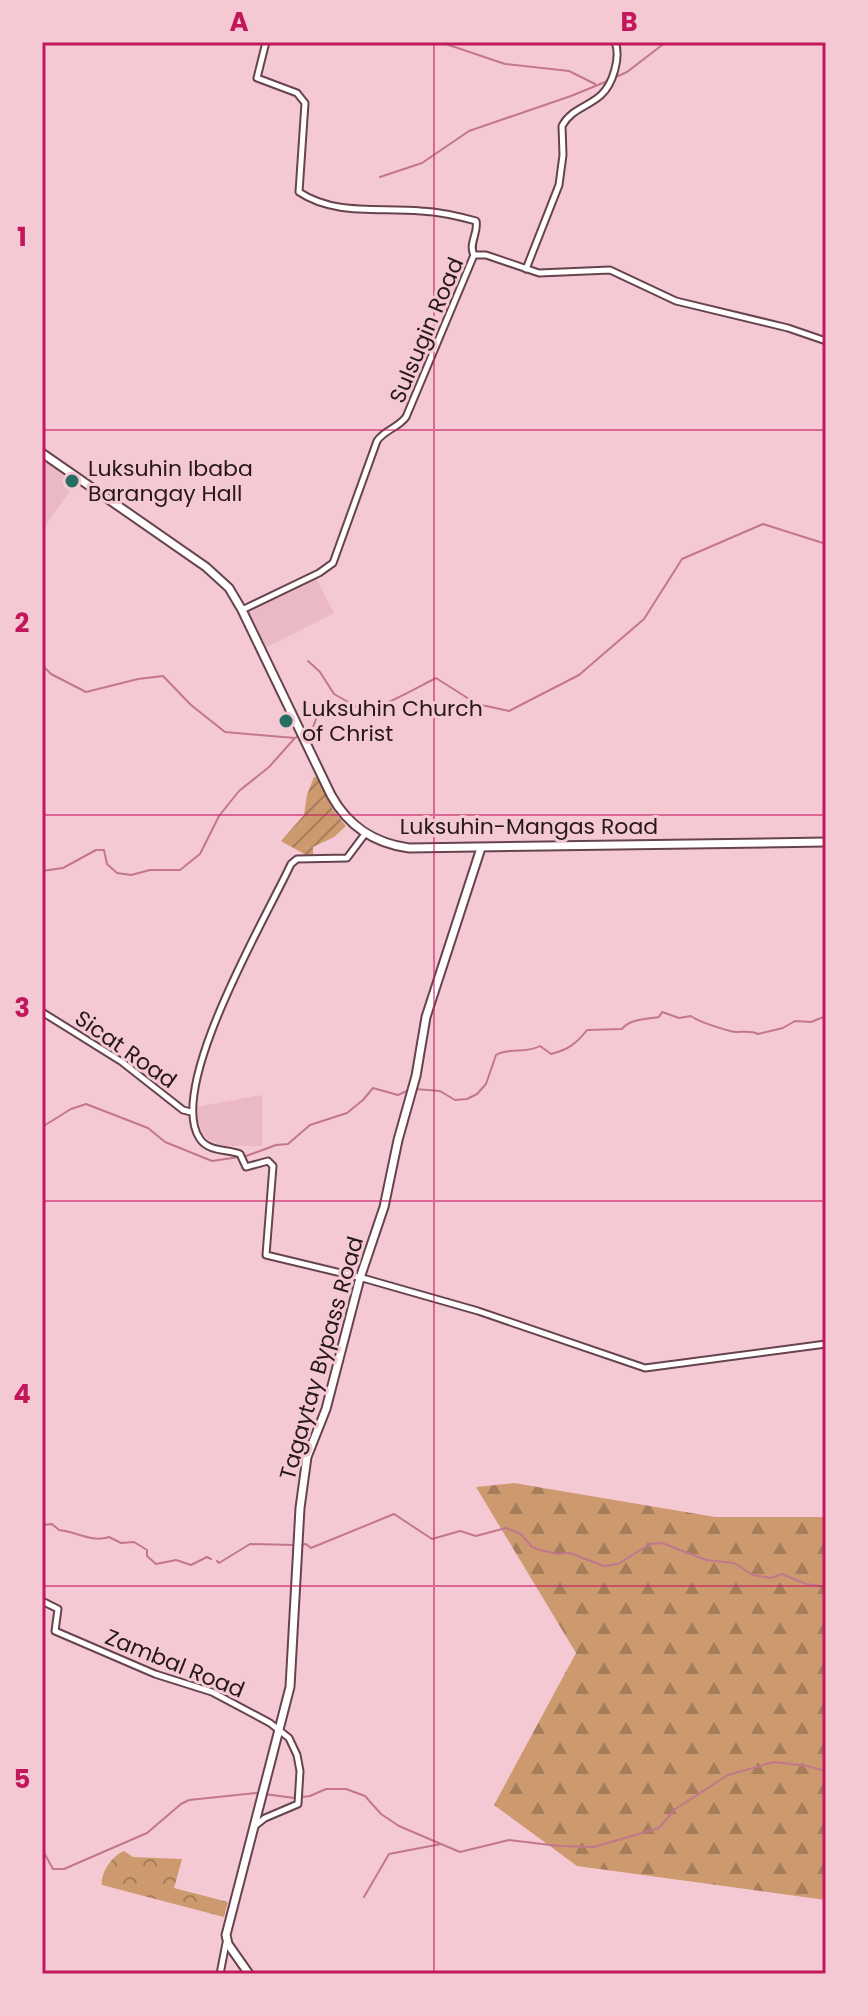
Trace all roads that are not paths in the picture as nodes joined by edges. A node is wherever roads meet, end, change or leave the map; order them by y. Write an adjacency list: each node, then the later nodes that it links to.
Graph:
1 (266, 42): 3 (street)
2 (615, 42): 4 (street)
3 (474, 255): 4 (street, Sulsugin Road); 7 (street, Sulsugin Road)
4 (526, 269): 5 (street, Sulsugin Road)
5 (826, 341)
6 (42, 453): 7 (main road, Luksuhin-Mangas Road)
7 (242, 610): 8 (main road, Luksuhin-Mangas Road)
8 (365, 834): 10 (main road, Luksuhin-Mangas Road); 12 (street)
9 (826, 842): 10 (main road, Luksuhin-Mangas Road)
10 (481, 848): 13 (main road, Tagaytay Bypass Road)
11 (42, 1012): 12 (street, Sicat Road)
12 (191, 1112): 13 (street)
13 (360, 1278): 14 (street); 16 (main road, Tagaytay Bypass Road)
14 (826, 1344)
15 (42, 1601): 16 (street, Zambal Road)
16 (278, 1729): 17 (main road, Tagaytay Bypass Road); 17 (street)
17 (252, 1832): 18 (main road, Tagaytay Bypass Road)
18 (227, 1942): 19 (street); 20 (main road)
19 (220, 1974)
20 (249, 1974)

